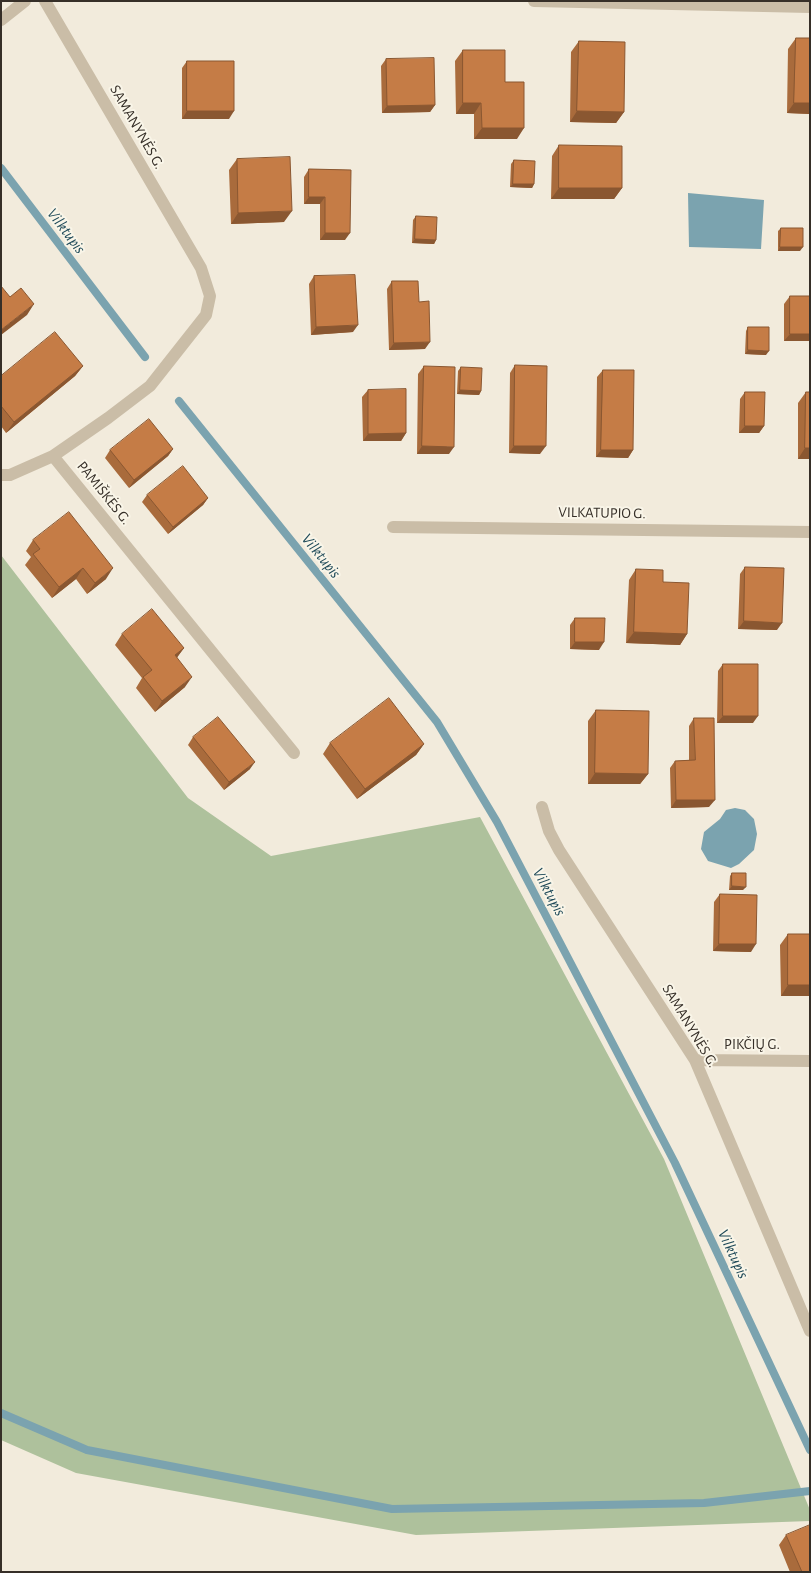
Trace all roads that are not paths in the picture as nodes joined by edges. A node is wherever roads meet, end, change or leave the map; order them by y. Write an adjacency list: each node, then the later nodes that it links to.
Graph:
1 (25, 1): 5 (street)
2 (45, 1): 6 (street, SAMANYNĖS G.)
3 (534, 1): 4 (street)
4 (810, 7)
5 (1, 20)
6 (202, 268): 7 (street, PAMIŠKĖS G.)
7 (52, 456): 8 (street); 11 (street, PAMIŠKĖS G.)
8 (1, 476)
9 (393, 527): 10 (street, VILKATUPIO G.)
10 (810, 532)
11 (294, 753)
12 (542, 807): 13 (street, SAMANYNĖS G.)
13 (695, 1060): 14 (street, PIKČIŲ G.); 15 (street, SAMANYNĖS G.)
14 (810, 1061)
15 (810, 1331)

